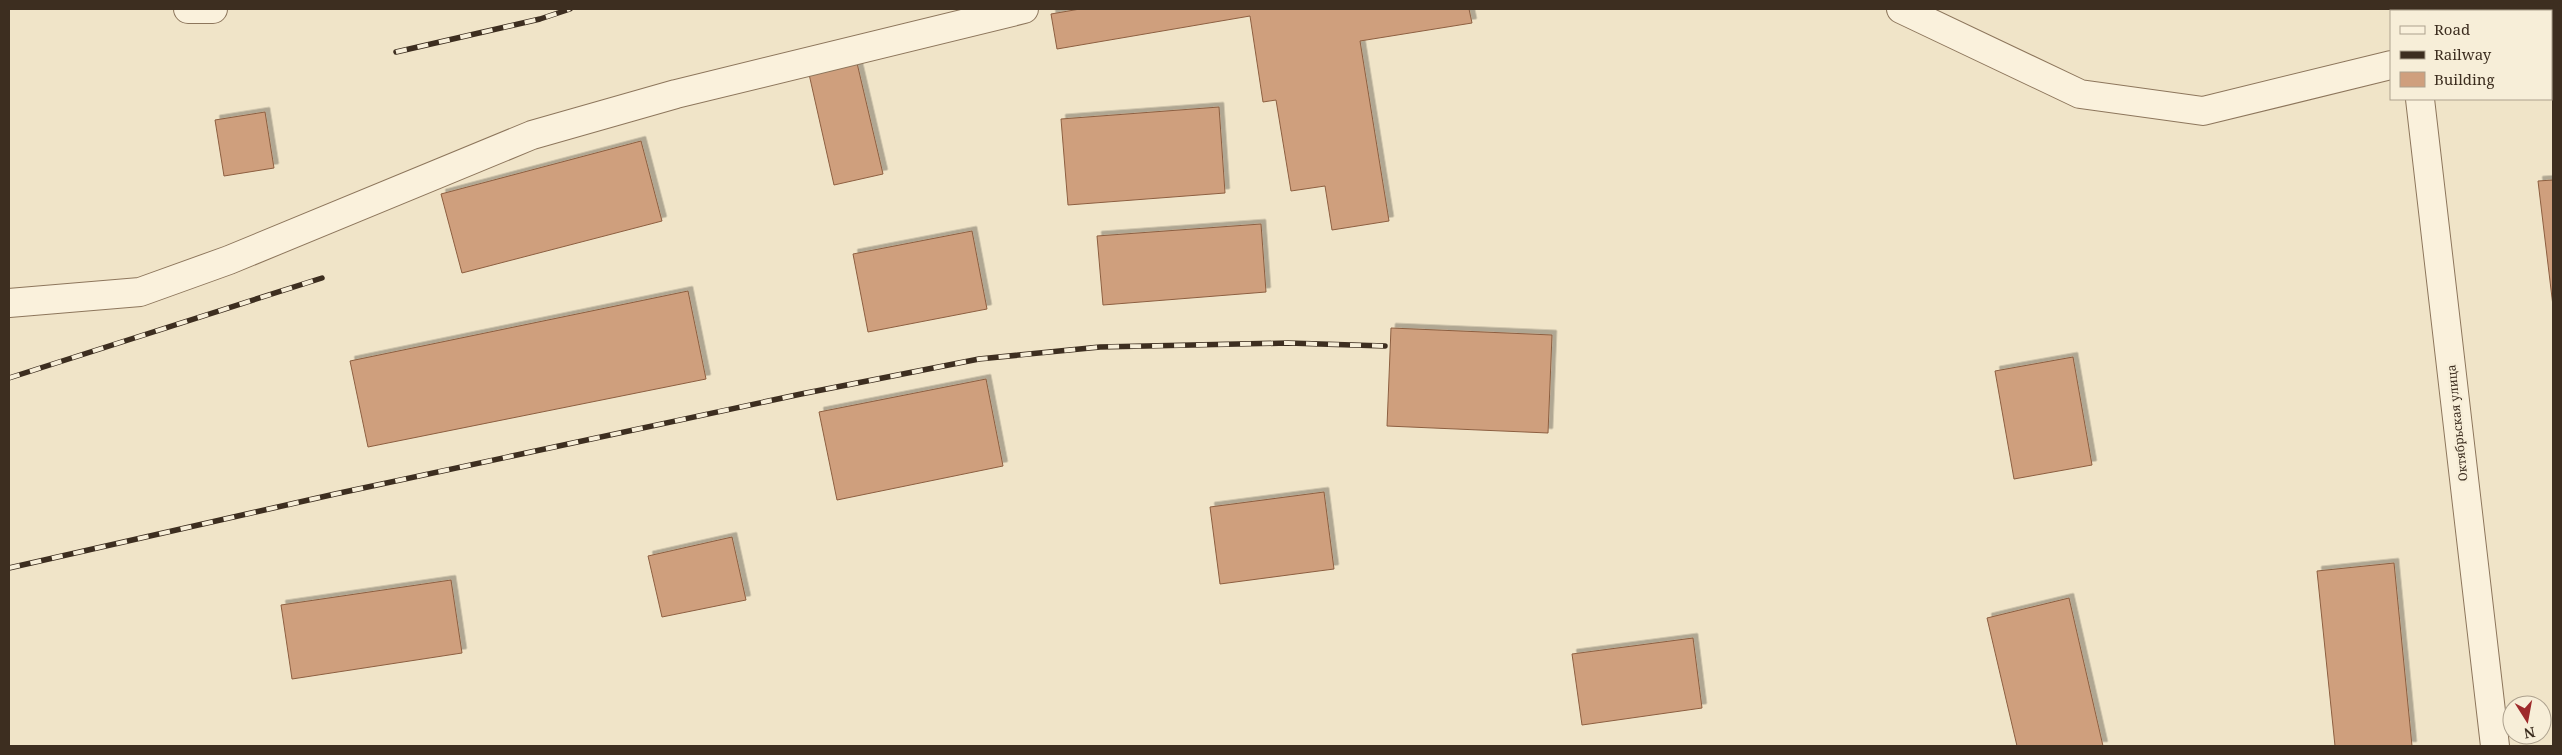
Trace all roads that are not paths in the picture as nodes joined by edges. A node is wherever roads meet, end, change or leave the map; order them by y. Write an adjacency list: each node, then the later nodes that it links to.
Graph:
1 (1024, 9): 5 (street)
2 (1901, 9): 3 (street)
3 (2390, 65)
4 (2420, 100): 6 (street, Октябрьская улица)
5 (9, 303)
6 (2494, 746)

